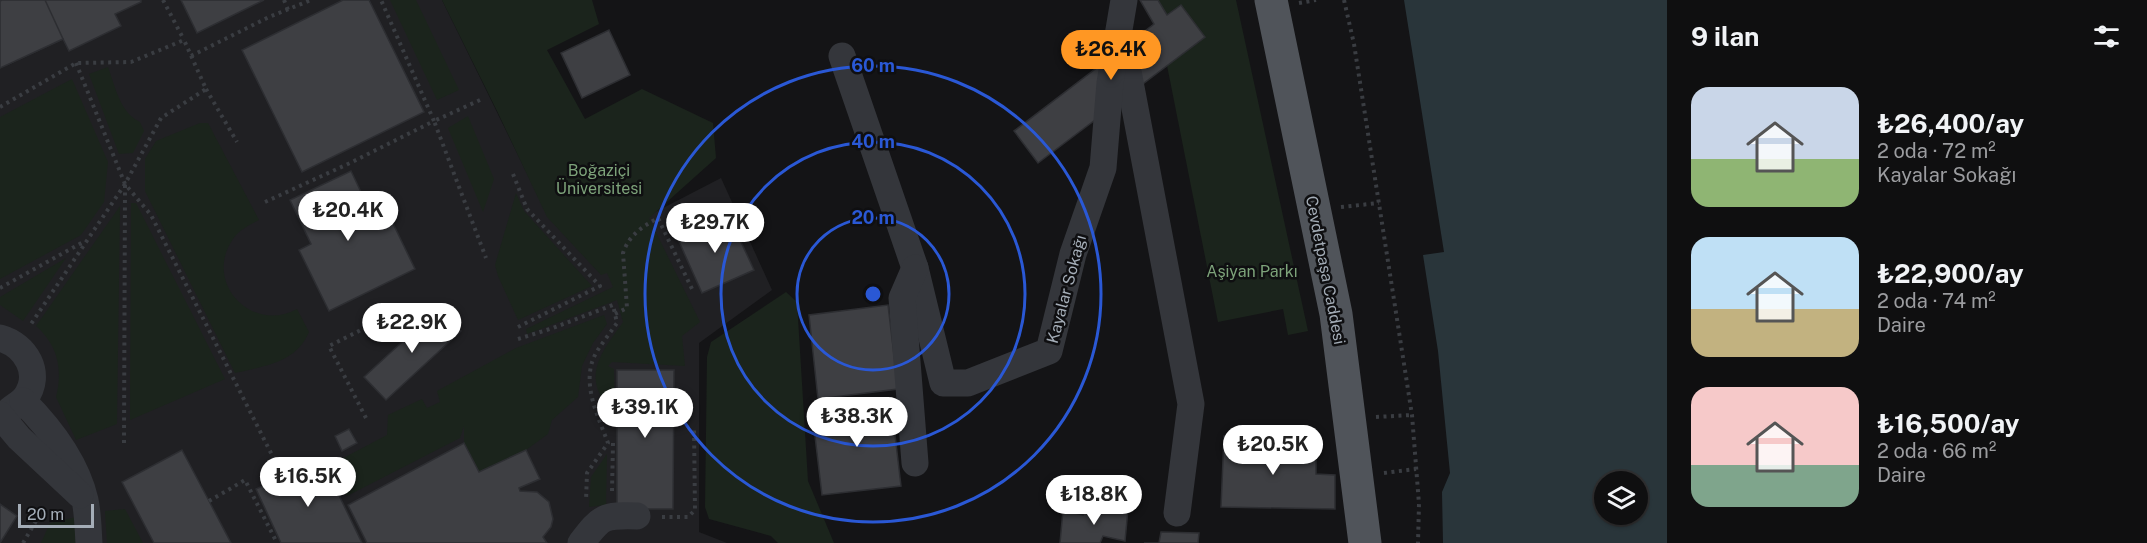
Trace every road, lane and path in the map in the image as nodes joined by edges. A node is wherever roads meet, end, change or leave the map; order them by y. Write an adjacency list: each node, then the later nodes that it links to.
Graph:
1 (163, 0): 10 (path)
2 (284, 0): 8 (path)
3 (311, 0): 8 (path)
4 (381, 0): 17 (path)
5 (1124, 0): 9 (street, Kayalar Sokağı)
6 (1271, 0): 23 (main road, Cevdetpaşa Caddesi)
7 (1344, 0): 22 (path)
8 (288, 10): 11 (path)
9 (1119, 26): 26 (street, Kayalar Sokağı); 45 (street)
10 (184, 40): 11 (path); 13 (path)
11 (191, 56): 14 (path)
12 (842, 56): 26 (street, Kayalar Sokağı)
13 (76, 63): 16 (path); 20 (path)
14 (206, 89): 18 (path); 20 (path)
15 (480, 100): 17 (path)
16 (0, 107)
17 (434, 121): 21 (path); 25 (path)
18 (237, 142)
19 (513, 174): 32 (path)
20 (125, 184): 24 (path); 40 (path); 42 (path)
21 (265, 202)
22 (1379, 202): 23 (path); 36 (path)
23 (1315, 209): 38 (main road, Cevdetpaşa Caddesi)
24 (85, 240): 27 (path); 31 (path)
25 (486, 258)
26 (915, 268): 43 (street)
27 (0, 288)
28 (692, 289): 30 (path)
29 (393, 314): 37 (path)
30 (615, 314): 34 (path); 41 (path)
31 (31, 324)
32 (514, 329)
33 (0, 338): 35 (street)
34 (518, 339)
35 (8, 410): 50 (street)
36 (1412, 416): 38 (path); 53 (path)
37 (366, 418)
38 (1351, 419): 52 (main road, Cevdetpaşa Caddesi)
39 (694, 428): 46 (path)
40 (124, 443)
41 (612, 443): 46 (path); 48 (path)
42 (276, 463)
43 (915, 463)
44 (209, 501): 51 (path)
45 (1177, 513)
46 (624, 516): 48 (street)
47 (36, 521): 49 (path)
48 (582, 541)
49 (23, 543)
50 (89, 543)
51 (277, 543)
52 (1365, 543)
53 (1418, 543)

